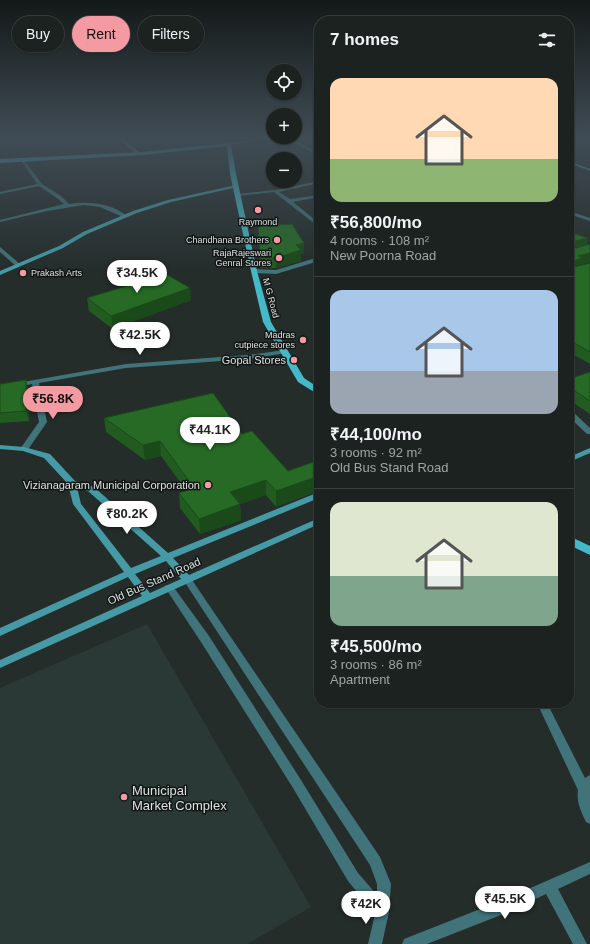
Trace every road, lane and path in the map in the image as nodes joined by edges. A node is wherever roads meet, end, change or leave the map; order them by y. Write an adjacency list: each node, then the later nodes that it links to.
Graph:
1 (314, 183): 4 (street)
2 (40, 185): 5 (street); 9 (street)
3 (236, 186): 6 (main road, M G Road); 11 (street)
4 (275, 191): 6 (street); 8 (street)
5 (0, 193)
6 (238, 195): 18 (main road, M G Road)
7 (314, 197): 8 (street)
8 (290, 201): 14 (street)
9 (69, 206): 11 (street); 13 (street)
10 (574, 214): 12 (street)
11 (126, 216): 17 (street)
12 (590, 220)
13 (0, 221)
14 (314, 222)
15 (0, 249): 17 (street)
16 (314, 261): 18 (street)
17 (18, 265): 19 (street)
18 (254, 271): 20 (main road, M G Road)
19 (0, 273)
20 (285, 352): 21 (street); 23 (main road, M G Road)
21 (35, 382): 22 (street); 27 (street)
22 (0, 388)
23 (314, 389)
24 (574, 418): 25 (street)
25 (590, 432)
26 (0, 447): 27 (street)
27 (24, 449): 30 (street)
28 (590, 450): 29 (street)
29 (574, 458)
30 (72, 483): 35 (street); 36 (street)
31 (314, 497): 35 (street, Old Bus Stand Road)
32 (314, 523): 37 (street, Old Bus Stand Road)
33 (574, 543): 34 (main road)
34 (590, 551)
35 (167, 557): 36 (street, Old Bus Stand Road); 37 (street)
36 (129, 573): 39 (street); 40 (street, Old Bus Stand Road)
37 (187, 579): 38 (street, Old Bus Stand Road); 47 (street)
38 (170, 587): 39 (street, Old Bus Stand Road); 47 (street)
39 (148, 597): 41 (street, Old Bus Stand Road)
40 (0, 632)
41 (0, 664)
42 (545, 708): 43 (street)
43 (587, 784): 44 (street)
44 (590, 818)
45 (590, 868): 46 (street)
46 (549, 886): 49 (street); 50 (street)
47 (382, 912): 48 (street)
48 (375, 944)
49 (408, 944)
50 (580, 944)

